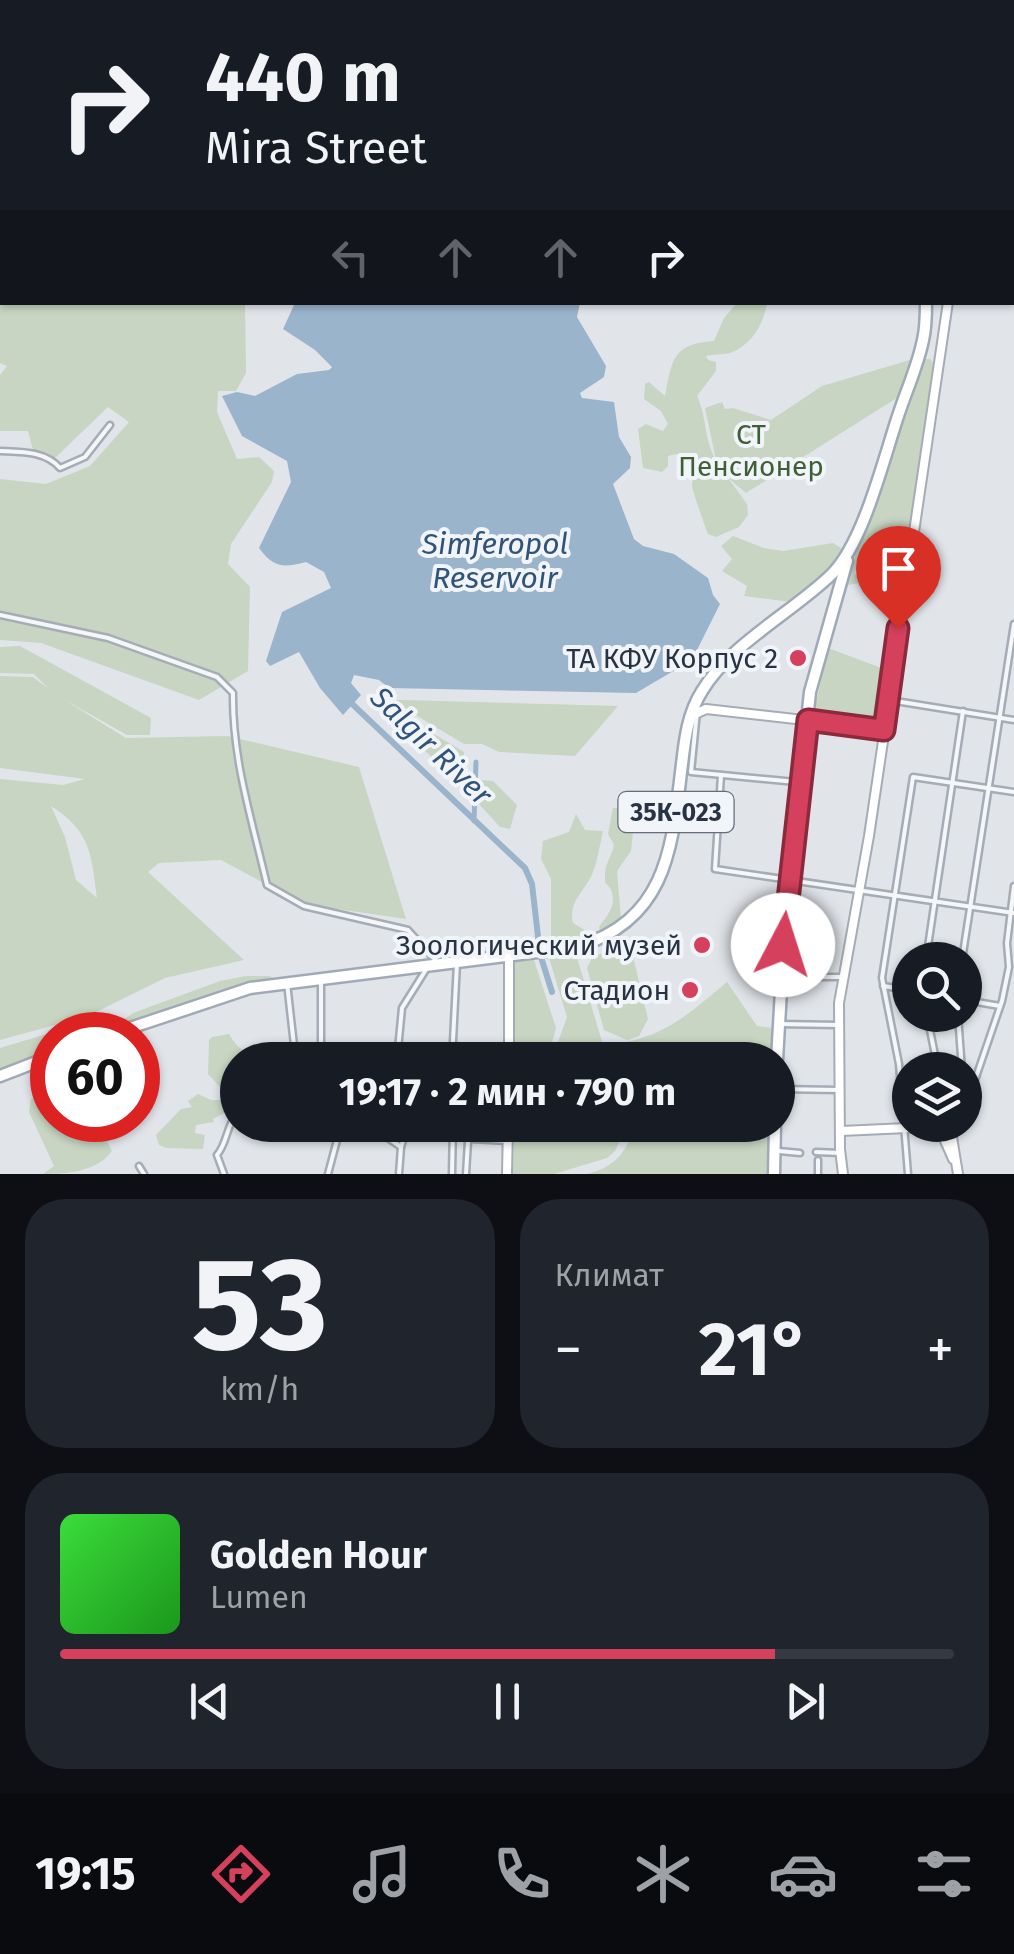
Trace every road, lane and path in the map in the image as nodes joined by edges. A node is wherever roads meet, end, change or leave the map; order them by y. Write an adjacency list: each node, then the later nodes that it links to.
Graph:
1 (926, 305): 5 (main road)
2 (948, 305): 10 (main road)
3 (110, 424): 4 (street)
4 (0, 451)
5 (864, 514): 6 (main road); 7 (main road)
6 (853, 541): 7 (main road); 11 (main road)
7 (848, 564): 11 (main road); 14 (main road)
8 (0, 615): 33 (street)
9 (1014, 624): 13 (street)
10 (889, 700): 12 (street); 16 (main road)
11 (694, 711): 14 (main road); 17 (street); 31 (main road, 35К-023)
12 (963, 711): 13 (street); 19 (street)
13 (998, 717): 15 (street); 20 (street)
14 (808, 718): 16 (main road); 18 (main road)
15 (1014, 720)
16 (885, 727): 24 (main road)
17 (721, 775): 18 (street); 22 (street)
18 (800, 782): 22 (main road)
19 (952, 783): 20 (street); 25 (street); 26 (street)
20 (988, 788): 21 (street); 27 (street)
21 (1014, 792)
22 (789, 878): 24 (street); 35 (main road)
23 (1014, 886): 28 (street)
24 (859, 890): 25 (street); 36 (main road)
25 (894, 897): 26 (street); 39 (street)
26 (934, 902): 27 (street); 29 (street)
27 (970, 906): 28 (street); 30 (street)
28 (1012, 913): 34 (street)
29 (928, 942)
30 (965, 942)
31 (509, 956): 32 (main road, 35К-023); 50 (main road)
32 (457, 963): 33 (main road, 35К-023); 49 (street)
33 (434, 966): 37 (main road, 35К-023); 48 (street)
34 (1012, 968): 42 (street)
35 (781, 977): 36 (street); 44 (main road)
36 (844, 977): 45 (main road)
37 (321, 980): 38 (main road, 35К-023); 47 (street)
38 (287, 984): 43 (main road, 35К-023); 46 (street)
39 (883, 986): 40 (street); 52 (street)
40 (892, 987)
41 (982, 1003): 42 (street)
42 (1001, 1006): 53 (street)
43 (160, 1017)
44 (778, 1024): 45 (street); 51 (main road)
45 (839, 1025): 57 (main road)
46 (293, 1042)
47 (322, 1042)
48 (398, 1042)
49 (453, 1042)
50 (509, 1042)
51 (778, 1042)
52 (897, 1052)
53 (982, 1062)
54 (30, 1064): 55 (main road)
55 (0, 1076)
56 (795, 1089): 57 (street)
57 (842, 1090): 59 (main road)
58 (892, 1127): 59 (main road)
59 (840, 1131): 75 (main road)
60 (224, 1142): 80 (street)
61 (336, 1142): 81 (street)
62 (394, 1142): 71 (street)
63 (403, 1142): 71 (street)
64 (454, 1142): 83 (street)
65 (468, 1142): 84 (street)
66 (508, 1142): 85 (main road)
67 (774, 1142): 72 (main road)
68 (905, 1142): 89 (street)
69 (947, 1142): 76 (main road)
70 (952, 1142): 76 (main road)
71 (401, 1147): 82 (street)
72 (774, 1151): 74 (street); 86 (main road)
73 (816, 1152): 75 (street)
74 (800, 1153)
75 (840, 1153): 88 (main road)
76 (953, 1159): 90 (main road)
77 (818, 1160): 87 (street)
78 (139, 1166): 79 (street)
79 (144, 1174)
80 (224, 1174)
81 (328, 1174)
82 (399, 1174)
83 (452, 1174)
84 (466, 1174)
85 (507, 1174)
86 (774, 1174)
87 (818, 1174)
88 (843, 1174)
89 (908, 1174)
90 (958, 1174)

